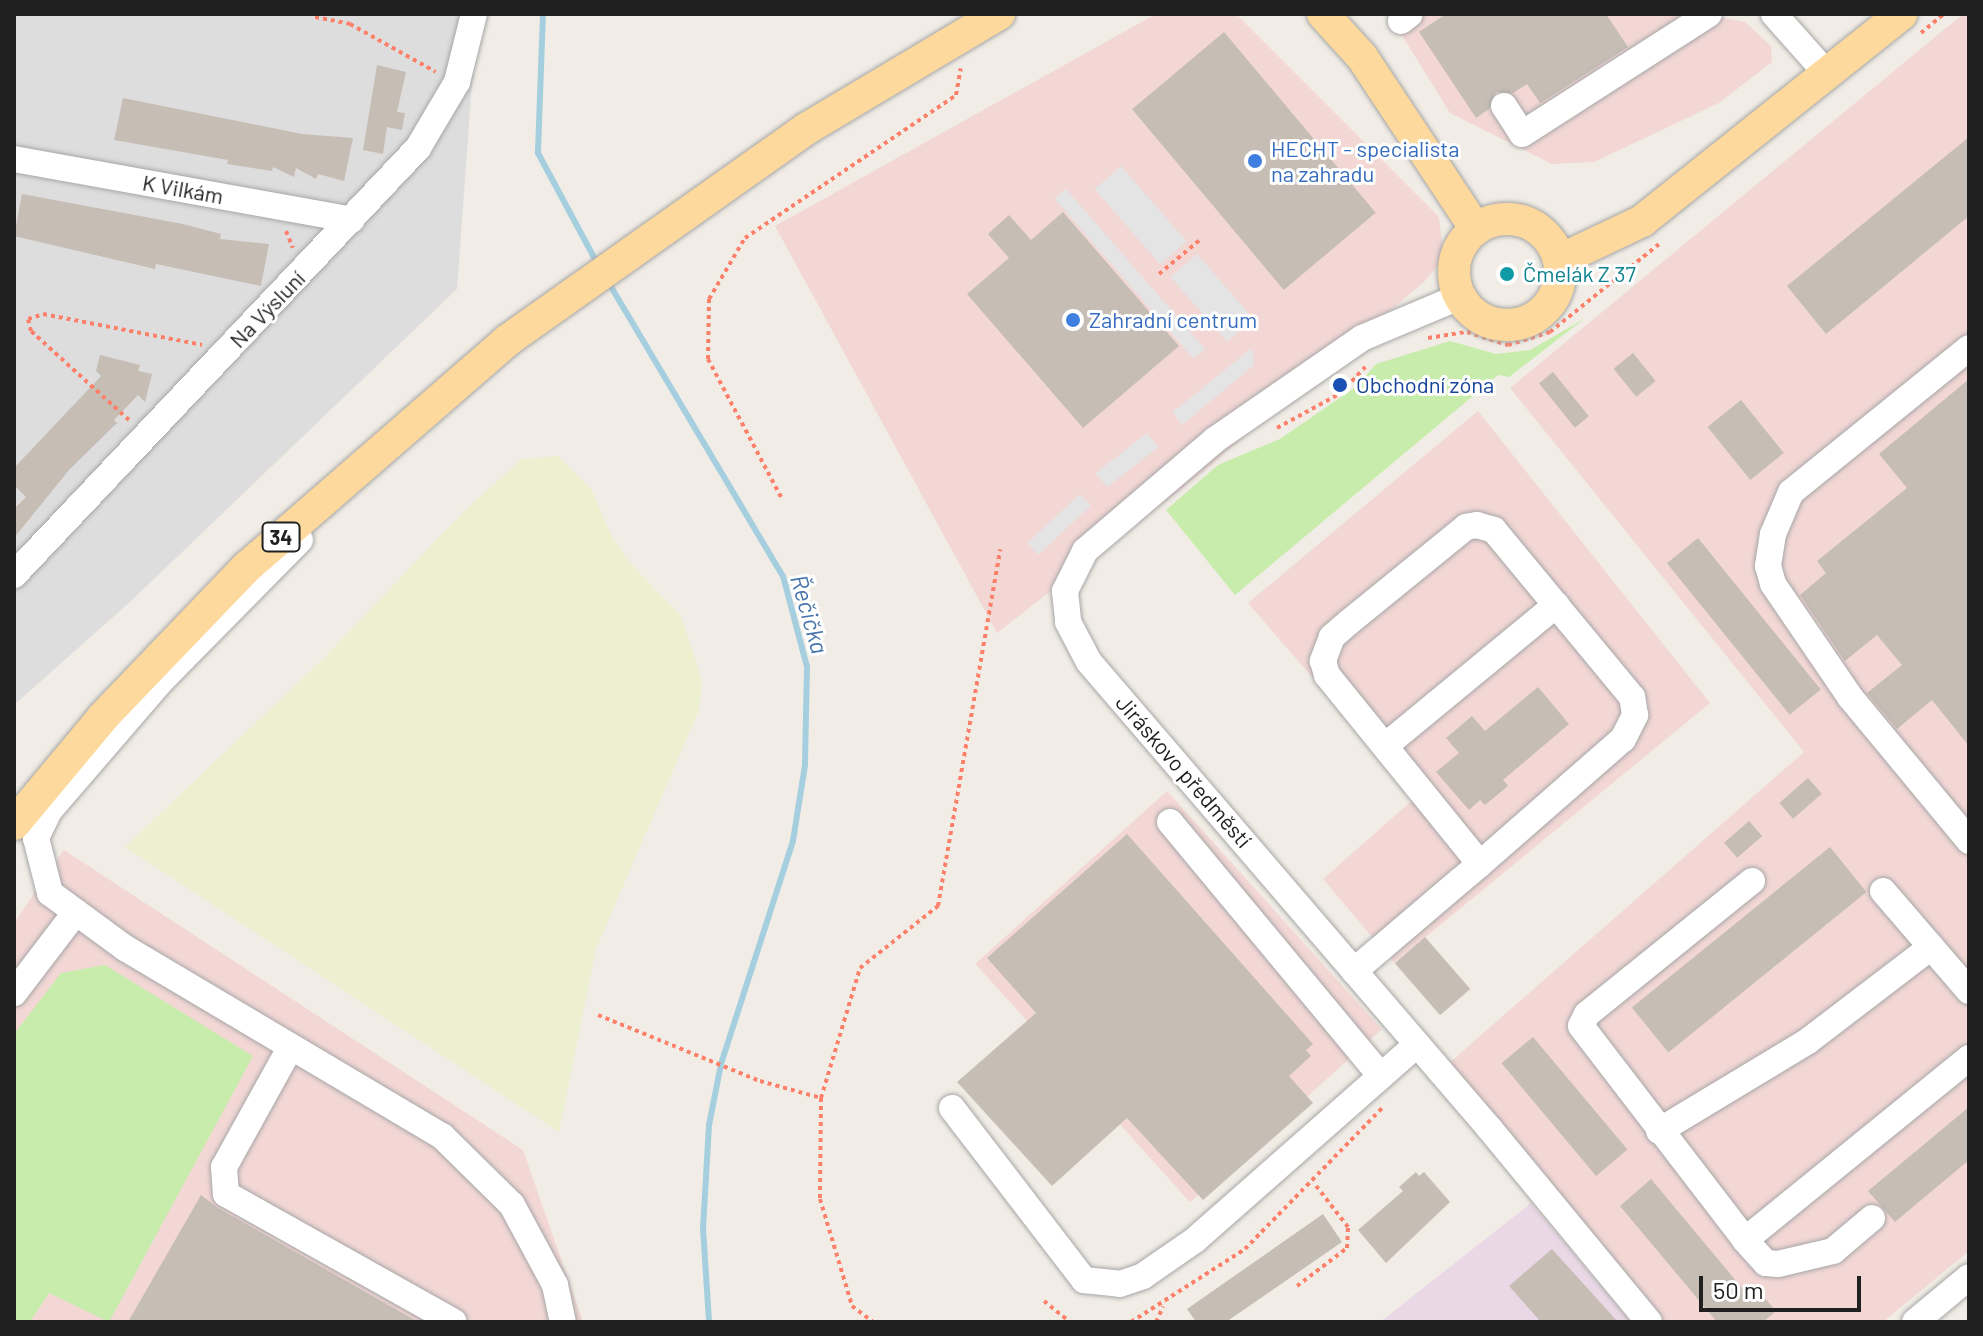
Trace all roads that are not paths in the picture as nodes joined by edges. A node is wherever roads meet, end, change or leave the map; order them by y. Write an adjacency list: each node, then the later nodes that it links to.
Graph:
1 (474, 14): 12 (street, Na Výsluní)
2 (999, 14): 16 (main road, 34)
3 (1323, 14): 8 (main road)
4 (1348, 14): 8 (main road)
5 (1709, 14): 10 (street)
6 (1774, 14): 9 (street)
7 (1901, 14): 9 (main road)
8 (1362, 57): 13 (main road)
9 (1827, 74): 14 (main road)
10 (1504, 106)
11 (14, 159): 12 (street, K Vilkám)
12 (352, 220): 18 (street, Na Výsluní)
13 (1476, 229): 14 (main road); 15 (main road)
14 (1560, 260): 15 (main road)
15 (1459, 297): 29 (street, Jiráskovo předměstí)
16 (508, 340): 22 (main road, 34); 27 (street)
17 (1969, 348): 23 (street)
18 (14, 575)
19 (1556, 605): 20 (street); 20 (street); 24 (street)
20 (1385, 746): 24 (street)
21 (1170, 822): 35 (street)
22 (14, 824)
23 (1969, 841)
24 (1480, 864): 29 (street)
25 (1752, 881): 37 (street)
26 (1883, 891): 28 (street)
27 (76, 912): 31 (street); 33 (street)
28 (1931, 947): 30 (street); 37 (street)
29 (1354, 971): 32 (street, Jiráskovo předměstí)
30 (1969, 991)
31 (14, 993)
32 (1417, 1044): 35 (street); 43 (street, Jiráskovo předměstí)
33 (290, 1048): 41 (street); 42 (street)
34 (1969, 1058): 39 (street)
35 (1386, 1084): 36 (street)
36 (952, 1108)
37 (1659, 1131): 39 (street)
38 (1872, 1218): 39 (street)
39 (1745, 1240)
40 (1969, 1277): 44 (street)
41 (454, 1322)
42 (563, 1322)
43 (1649, 1322)
44 (1915, 1322)

